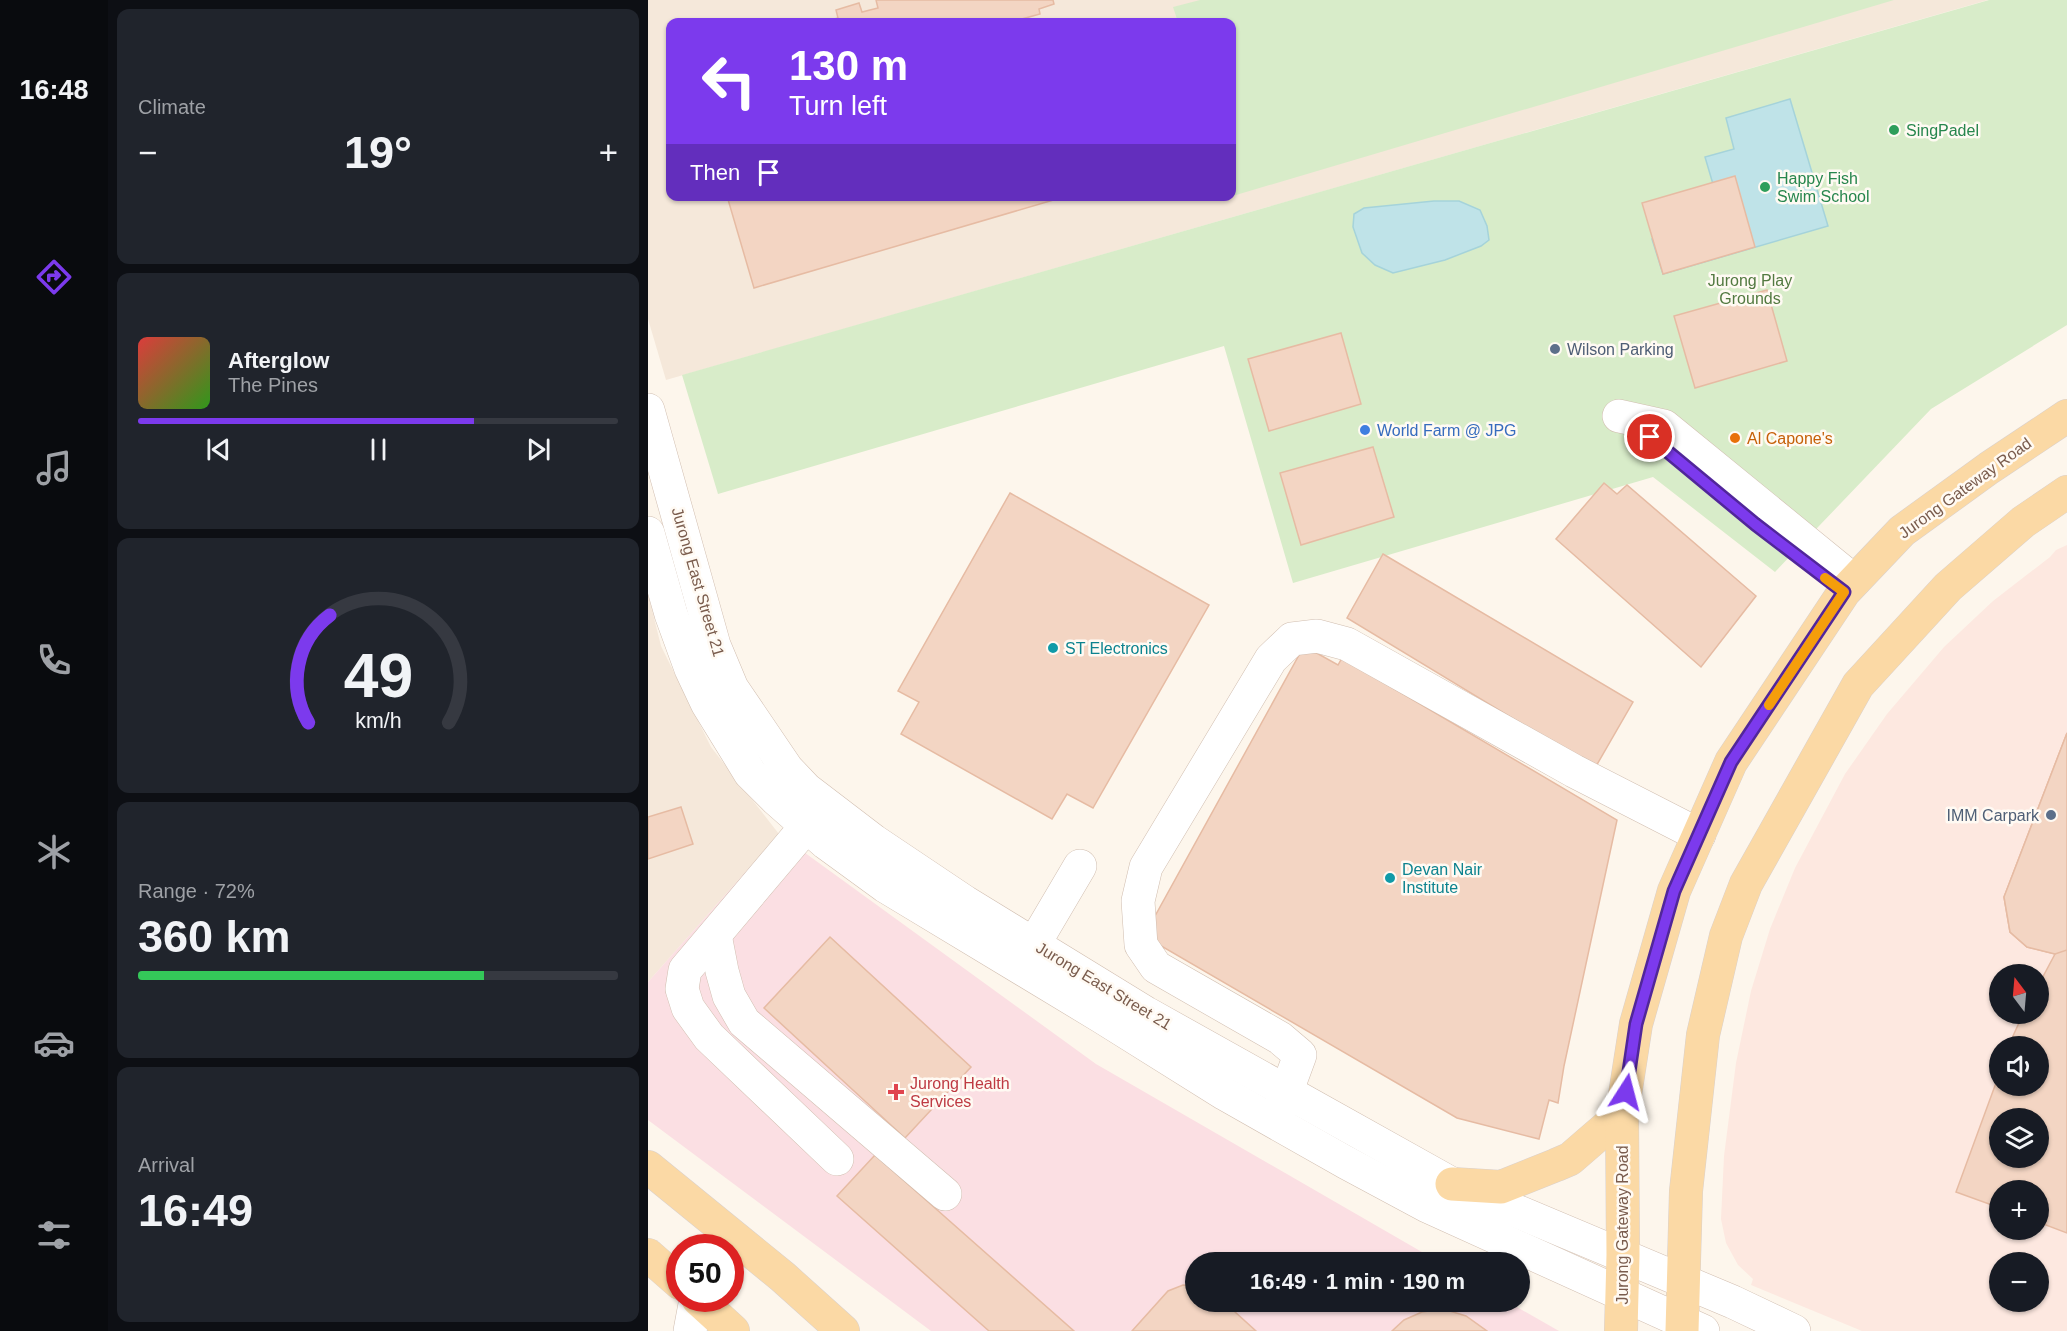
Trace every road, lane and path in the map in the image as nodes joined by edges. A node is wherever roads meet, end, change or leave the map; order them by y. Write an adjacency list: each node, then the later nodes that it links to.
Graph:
1 (648, 410): 5 (street, Jurong East Street 21)
2 (2067, 416): 7 (main road, Jurong Gateway Road)
3 (1623, 428): 7 (street)
4 (2067, 492): 25 (main road)
5 (682, 527): 6 (street); 8 (street, Jurong East Street 21)
6 (649, 536): 8 (street, Jurong East Street 21)
7 (1849, 586): 9 (main road, Jurong Gateway Road)
8 (815, 815): 11 (street); 12 (street, Jurong East Street 21); 15 (street, Jurong East Street 21)
9 (1699, 835): 14 (street); 16 (main road, Jurong Gateway Road)
10 (1080, 866): 12 (street)
11 (715, 935): 18 (street); 21 (street)
12 (1034, 944): 13 (street, Jurong East Street 21)
13 (1235, 1063): 14 (street, Jurong East Street 21); 15 (street)
14 (1288, 1092): 17 (street); 20 (street, Jurong East Street 21)
15 (1225, 1094): 17 (street, Jurong East Street 21)
16 (1622, 1114): 20 (main road); 23 (main road, Jurong Gateway Road)
17 (1275, 1122): 26 (street, Jurong East Street 21)
18 (837, 1159)
19 (648, 1167): 32 (main road)
20 (1452, 1184): 23 (street, Jurong East Street 21)
21 (945, 1194)
22 (648, 1255): 24 (main road)
23 (1623, 1255): 25 (street, Jurong East Street 21); 26 (main road, Jurong Gateway Road)
24 (666, 1270)
25 (1682, 1280): 29 (main road); 34 (street, Jurong East Street 21)
26 (1622, 1295): 29 (street, Jurong East Street 21); 33 (main road, Jurong Gateway Road)
27 (694, 1312): 30 (street)
28 (712, 1312): 31 (main road)
29 (1689, 1328)
30 (690, 1331)
31 (733, 1331)
32 (843, 1331)
33 (1621, 1331)
34 (1794, 1331)

